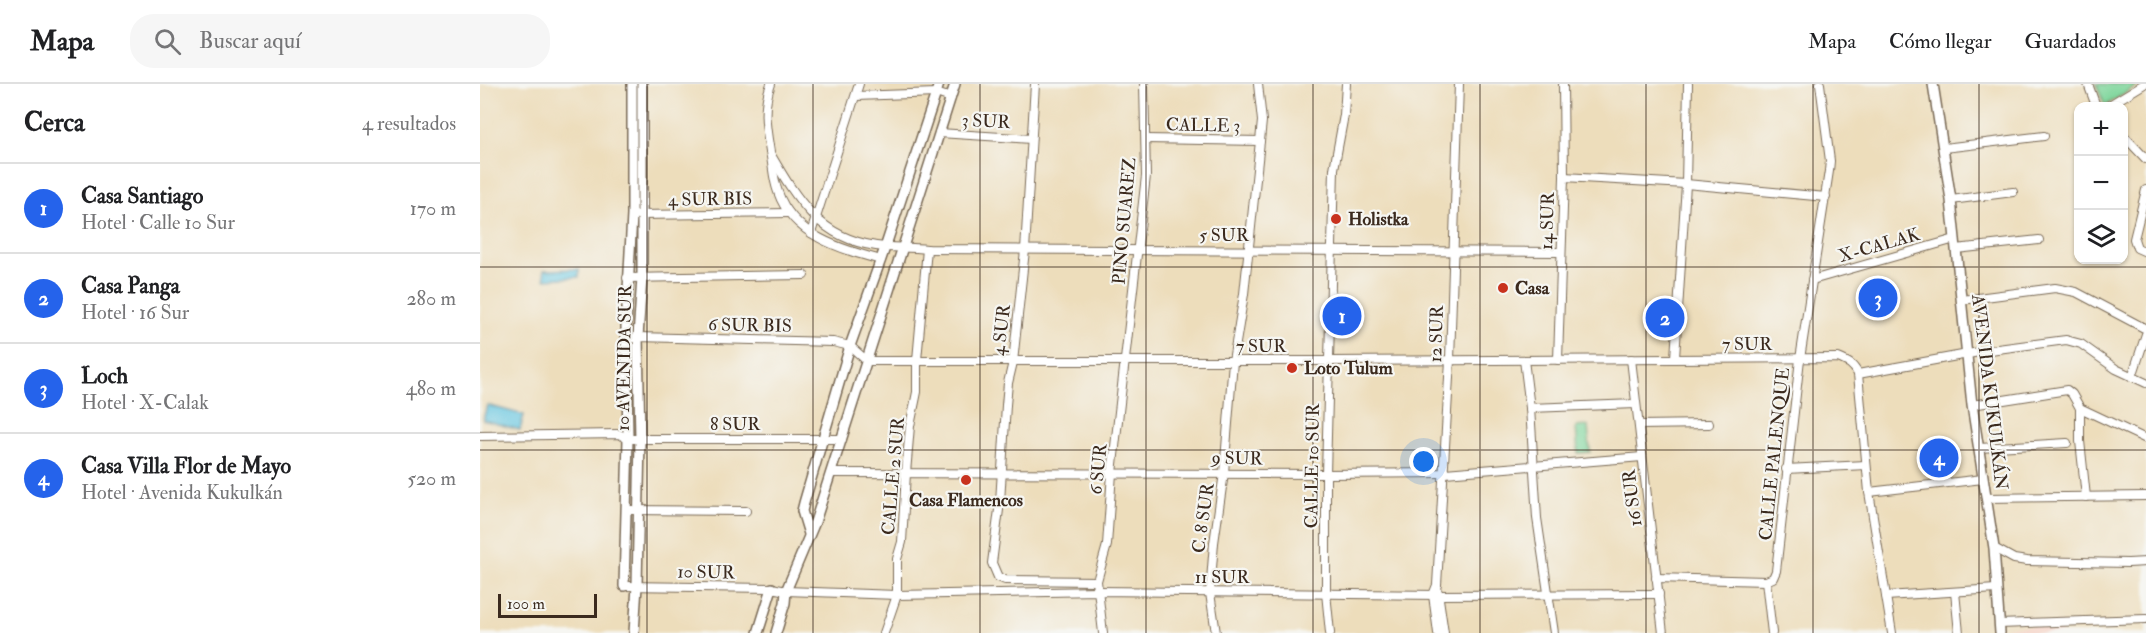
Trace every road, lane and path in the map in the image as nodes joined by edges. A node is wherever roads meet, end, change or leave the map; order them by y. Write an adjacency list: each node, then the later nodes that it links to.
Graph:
1 (632, 84): 38 (street)
2 (642, 84): 39 (street, 10 AVENIDA SUR)
3 (771, 84): 29 (street)
4 (859, 84): 18 (street)
5 (955, 84): 19 (street)
6 (1035, 84): 24 (street, 4 SUR)
7 (1144, 84): 25 (street, PINO SUAREZ)
8 (1258, 84): 27 (street, C. 8 SUR)
9 (1346, 84): 50 (street, CALLE 10 SUR)
10 (1459, 84): 51 (street, 12 SUR)
11 (1563, 84): 31 (street, 14 SUR)
12 (1689, 84): 32 (street)
13 (1820, 84): 35 (street, CALLE PALENQUE)
14 (1933, 84): 28 (street, AVENIDA KUKULKÁN)
15 (2088, 84): 20 (street)
16 (2144, 84): 21 (street)
17 (937, 89): 18 (street); 19 (street); 44 (street)
18 (856, 96): 40 (street)
19 (951, 98): 22 (street)
20 (2095, 102)
21 (2115, 102)
22 (939, 133): 24 (street, 3 SUR); 45 (street)
23 (2044, 136): 28 (street)
24 (1031, 139): 47 (street, 4 SUR)
25 (1146, 139): 27 (street, CALLE 3); 49 (street, PINO SUAREZ)
26 (2128, 140): 30 (street)
27 (1260, 141): 48 (street, C. 8 SUR)
28 (1944, 147): 36 (street, AVENIDA KUKULKÁN)
29 (771, 155): 37 (street); 40 (street)
30 (2146, 159)
31 (1563, 177): 32 (street); 52 (street, 14 SUR)
32 (1686, 184): 35 (street); 66 (street)
33 (2146, 190): 53 (street)
34 (2013, 192): 36 (street)
35 (1826, 197): 58 (street, CALLE PALENQUE)
36 (1951, 200): 43 (street, AVENIDA KUKULKÁN)
37 (789, 213): 39 (street, 4 SUR BIS); 41 (street)
38 (632, 215): 39 (street, 4 SUR BIS); 57 (street)
39 (642, 215): 56 (street, 10 AVENIDA SUR)
40 (816, 220): 41 (street); 44 (street, 5 SUR)
41 (811, 233): 54 (street)
42 (2039, 240): 43 (street, X-CALAK)
43 (1956, 244): 58 (street, X-CALAK); 59 (street, AVENIDA KUKULKÁN)
44 (886, 245): 45 (street, 5 SUR); 54 (street)
45 (904, 247): 46 (street, 5 SUR); 69 (street)
46 (927, 249): 47 (street, 5 SUR); 70 (street, CALLE 2 SUR)
47 (1025, 249): 49 (street, 5 SUR); 77 (street, 4 SUR)
48 (1249, 249): 49 (street, 5 SUR); 50 (street, 5 SUR); 75 (street, C. 8 SUR)
49 (1138, 250): 71 (street, PINO SUAREZ)
50 (1333, 251): 51 (street, 5 SUR); 76 (street, CALLE 10 SUR)
51 (1454, 251): 52 (street, 5 SUR); 72 (street, 12 SUR)
52 (1561, 252): 74 (street, 14 SUR)
53 (2146, 252)
54 (881, 260): 64 (street)
55 (804, 275): 56 (street)
56 (642, 276): 57 (street); 62 (street, 10 AVENIDA SUR)
57 (627, 278): 63 (street)
58 (1812, 280): 68 (street, CALLE PALENQUE)
59 (1962, 300): 60 (street); 65 (street, AVENIDA KUKULKÁN)
60 (2146, 328)
61 (2146, 334): 79 (street)
62 (638, 337): 63 (street, 6 SUR BIS); 64 (street, 6 SUR BIS); 90 (street, 10 AVENIDA SUR)
63 (627, 339): 89 (street)
64 (850, 346): 69 (street); 88 (street)
65 (1967, 355): 78 (street); 79 (street); 82 (street, AVENIDA KUKULKÁN)
66 (1675, 358): 67 (street, 7 SUR); 68 (street, 7 SUR)
67 (1631, 359): 74 (street, 7 SUR); 81 (street, 16 SUR)
68 (1800, 359): 78 (street, 7 SUR); 98 (street, CALLE PALENQUE)
69 (867, 360): 70 (street, 7 SUR); 91 (street)
70 (917, 360): 77 (street, 7 SUR); 100 (street, CALLE 2 SUR)
71 (1126, 360): 75 (street, 7 SUR); 77 (street, 7 SUR); 102 (street, 6 SUR)
72 (1450, 360): 73 (street, 7 SUR); 76 (street, 7 SUR); 104 (street, 12 SUR)
73 (1524, 360): 74 (street, 7 SUR); 83 (street)
74 (1558, 360)
75 (1233, 361): 76 (street, 7 SUR); 103 (street, C. 8 SUR)
76 (1329, 361): 105 (street, CALLE 10 SUR)
77 (1013, 362): 101 (street, 4 SUR)
78 (1858, 374): 97 (street)
79 (2132, 377): 80 (street)
80 (2146, 383)
81 (1636, 404): 83 (street); 86 (street, 16 SUR)
82 (1972, 405): 84 (street); 94 (street, AVENIDA KUKULKÁN)
83 (1530, 408): 96 (street)
84 (2080, 408): 92 (street); 109 (street)
85 (1709, 424): 86 (street)
86 (1639, 425): 95 (street, 16 SUR)
87 (480, 436): 89 (street, 8 SUR)
88 (824, 438): 90 (street, 8 SUR); 91 (street, 8 SUR); 114 (street)
89 (628, 439): 90 (street, 8 SUR); 111 (street)
90 (640, 439): 112 (street, 10 AVENIDA SUR)
91 (842, 439): 99 (street)
92 (2146, 439)
93 (2067, 443): 94 (street)
94 (1979, 448): 106 (street, AVENIDA KUKULKÁN)
95 (1642, 457): 96 (street, 9 SUR); 117 (street, 16 SUR)
96 (1533, 465): 104 (street, 9 SUR); 129 (street)
97 (1866, 465): 98 (street); 107 (street)
98 (1786, 469): 118 (street, CALLE PALENQUE)
99 (831, 473): 100 (street, 9 SUR); 114 (street)
100 (906, 473): 101 (street, 9 SUR); 131 (street, CALLE 2 SUR)
101 (1001, 473): 102 (street, 9 SUR); 119 (street, 4 SUR)
102 (1112, 473): 103 (street, 9 SUR); 119 (street, 6 SUR)
103 (1224, 473): 105 (street, 9 SUR); 127 (street, C. 8 SUR)
104 (1445, 473): 105 (street, 9 SUR); 132 (street, 12 SUR)
105 (1326, 474): 128 (street, CALLE 10 SUR)
106 (1983, 479): 107 (street); 110 (street, AVENIDA KUKULKÁN)
107 (1869, 492): 133 (street)
108 (2146, 496): 109 (street)
109 (2086, 497): 110 (street)
110 (1986, 498): 115 (street, AVENIDA KUKULKÁN)
111 (627, 510): 112 (street); 120 (street)
112 (638, 510): 113 (street); 121 (street, 10 AVENIDA SUR)
113 (746, 511)
114 (809, 534): 124 (street)
115 (1994, 548): 116 (street); 123 (street, AVENIDA KUKULKÁN)
116 (2146, 562)
117 (1656, 578): 118 (street); 130 (street, 16 SUR)
118 (1769, 580): 147 (street)
119 (1097, 581): 125 (street)
120 (624, 586): 121 (street, 10 SUR)
121 (637, 586): 122 (street, 10 SUR); 136 (street, 10 AVENIDA SUR)
122 (772, 588): 124 (street, 10 SUR); 137 (street)
123 (1996, 589): 126 (street); 135 (street, AVENIDA KUKULKÁN)
124 (786, 591): 131 (street, 11 SUR); 138 (street)
125 (1098, 591): 127 (street, 11 SUR); 131 (street, 11 SUR); 140 (street)
126 (1955, 592): 133 (street); 149 (street)
127 (1210, 593): 128 (street, 11 SUR); 141 (street, C. 8 SUR)
128 (1326, 594): 132 (street, 11 SUR); 142 (street, CALLE 10 SUR)
129 (1549, 594): 130 (street, 11 SUR); 132 (street, 11 SUR); 145 (street)
130 (1659, 594): 146 (street, 16 SUR)
131 (897, 595): 139 (street, CALLE 2 SUR)
132 (1436, 595): 143 (street); 144 (street)
133 (1886, 596): 148 (street)
134 (2146, 619): 135 (street)
135 (1999, 628)
136 (634, 633)
137 (758, 633)
138 (776, 633)
139 (884, 633)
140 (1103, 633)
141 (1216, 633)
142 (1330, 633)
143 (1438, 633)
144 (1443, 633)
145 (1554, 633)
146 (1663, 633)
147 (1772, 633)
148 (1892, 633)
149 (1959, 633)

